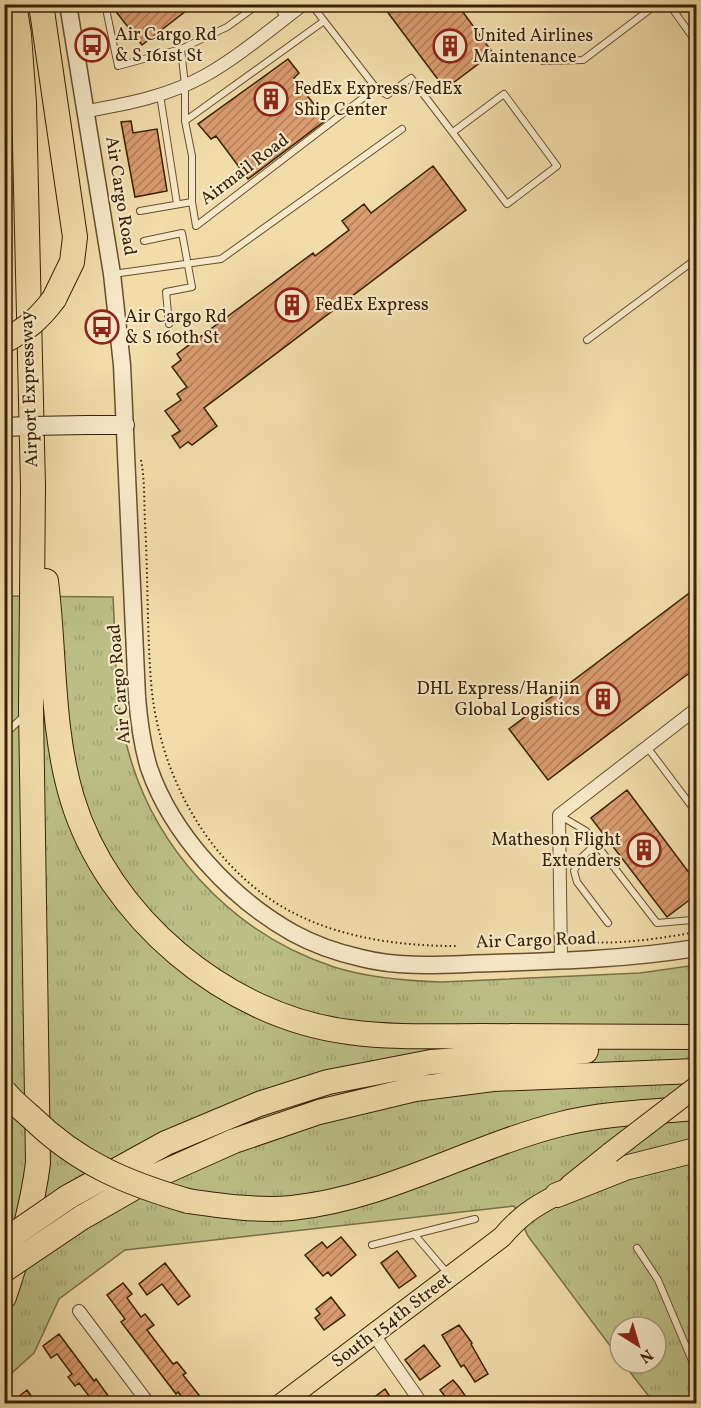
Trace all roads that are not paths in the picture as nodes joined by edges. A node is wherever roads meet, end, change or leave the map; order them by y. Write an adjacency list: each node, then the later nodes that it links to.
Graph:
1 (14, 4): 35 (highway, Airport Expressway)
2 (41, 4): 32 (highway, bridge)
3 (68, 4): 19 (street, Air Cargo Road)
4 (105, 4): 14 (lane)
5 (259, 4): 14 (lane)
6 (275, 4): 11 (lane)
7 (311, 4): 12 (lane)
8 (657, 4): 15 (lane)
9 (669, 4): 13 (lane)
10 (303, 5): 11 (street)
11 (285, 18): 16 (street)
12 (324, 21): 17 (lane); 20 (lane)
13 (696, 42)
14 (181, 49): 16 (lane)
15 (543, 61)
16 (185, 85): 18 (street); 20 (lane)
17 (376, 88): 22 (lane); 23 (lane, Airmail Road)
18 (160, 95): 19 (street); 24 (lane)
19 (87, 111): 29 (street, Air Cargo Road)
20 (185, 121): 23 (lane)
21 (402, 129): 28 (lane)
22 (453, 132): 22 (lane)
23 (192, 202): 24 (lane, Airmail Road)
24 (177, 204): 25 (lane, Airmail Road)
25 (140, 211)
26 (144, 241): 28 (lane)
27 (696, 259): 31 (lane)
28 (187, 264): 29 (lane); 30 (lane)
29 (112, 274): 33 (street, Air Cargo Road)
30 (169, 324)
31 (587, 340)
32 (4, 341)
33 (124, 425): 34 (main road, bridge); 46 (street, Air Cargo Road)
34 (4, 427)
35 (33, 486): 36 (highway); 47 (highway)
36 (31, 708): 38 (lane); 62 (highway)
37 (696, 709): 39 (street)
38 (4, 735)
39 (648, 747): 40 (lane); 41 (street)
40 (696, 812)
41 (559, 815): 42 (lane); 46 (street)
42 (596, 844): 43 (lane); 44 (lane)
43 (696, 917)
44 (608, 922)
45 (696, 948): 46 (street, Air Cargo Road)
46 (561, 961)
47 (696, 1037)
48 (696, 1044): 57 (highway, bridge)
49 (696, 1071): 60 (highway, bridge)
50 (696, 1087): 54 (main road, South 154th Street, bridge)
51 (4, 1091): 52 (highway, bridge)
52 (696, 1108)
53 (696, 1150): 54 (highway)
54 (557, 1195): 61 (main road, South 154th Street)
55 (474, 1218): 56 (lane)
56 (414, 1234): 58 (lane); 61 (lane)
57 (4, 1241)
58 (372, 1245)
59 (637, 1248): 65 (lane)
60 (4, 1270)
61 (450, 1276): 64 (main road, South 154th Street)
62 (4, 1298)
63 (79, 1311): 66 (street)
64 (374, 1335): 67 (main road, South 154th Street); 68 (street)
65 (696, 1370)
66 (149, 1404)
67 (281, 1404)
68 (422, 1404)

